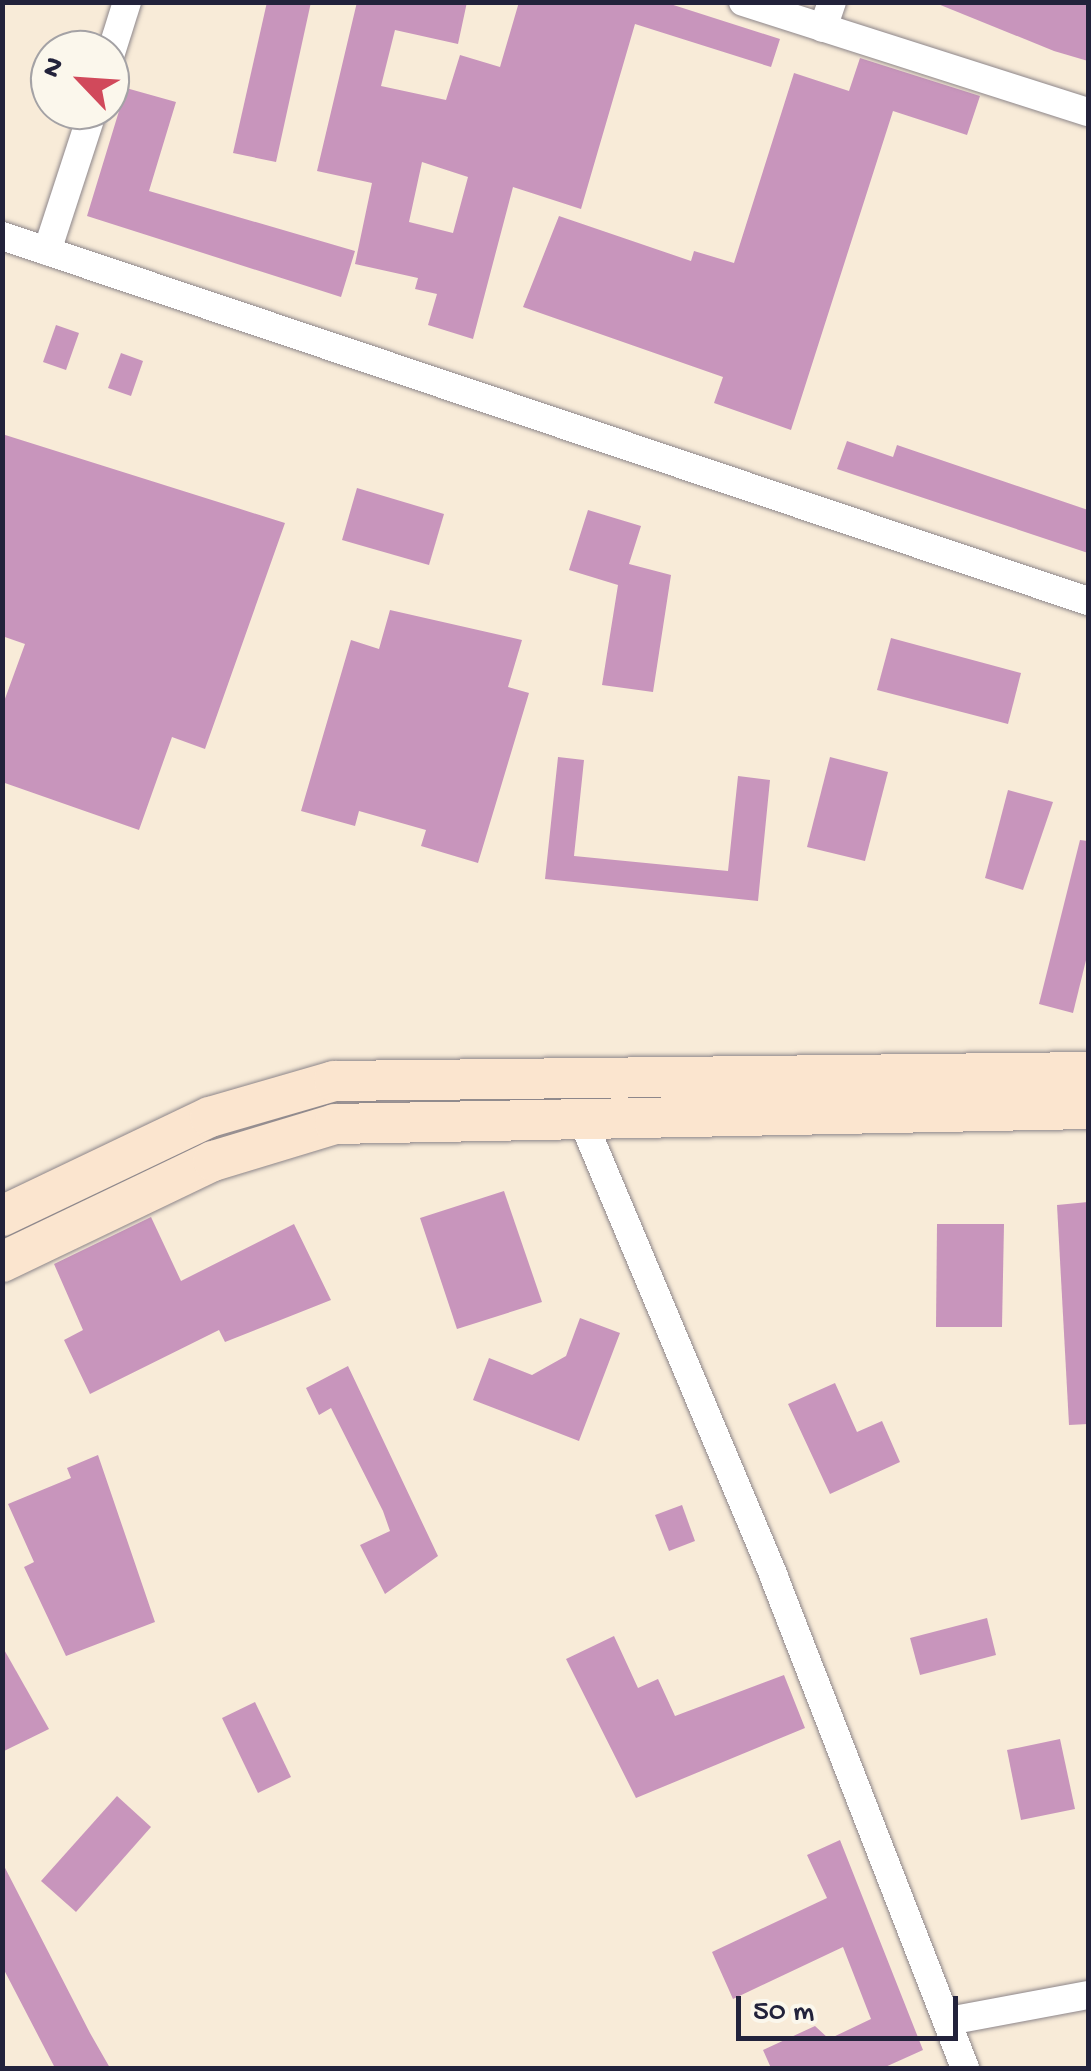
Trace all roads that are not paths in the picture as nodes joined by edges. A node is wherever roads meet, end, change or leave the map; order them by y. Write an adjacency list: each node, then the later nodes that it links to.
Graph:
1 (128, 2): 4 (street)
2 (743, 2): 3 (street)
3 (828, 15): 5 (street)
4 (119, 30)
5 (1088, 112)
6 (86, 130): 8 (street)
7 (2, 236): 8 (street)
8 (47, 251): 9 (street)
9 (1088, 601)
10 (1088, 1072): 13 (main road)
11 (1088, 1108): 12 (main road)
12 (581, 1117): 14 (main road); 16 (street)
13 (2, 1216)
14 (2, 1262)
15 (1088, 1995): 16 (street)
16 (949, 2022): 17 (street)
17 (965, 2068)

